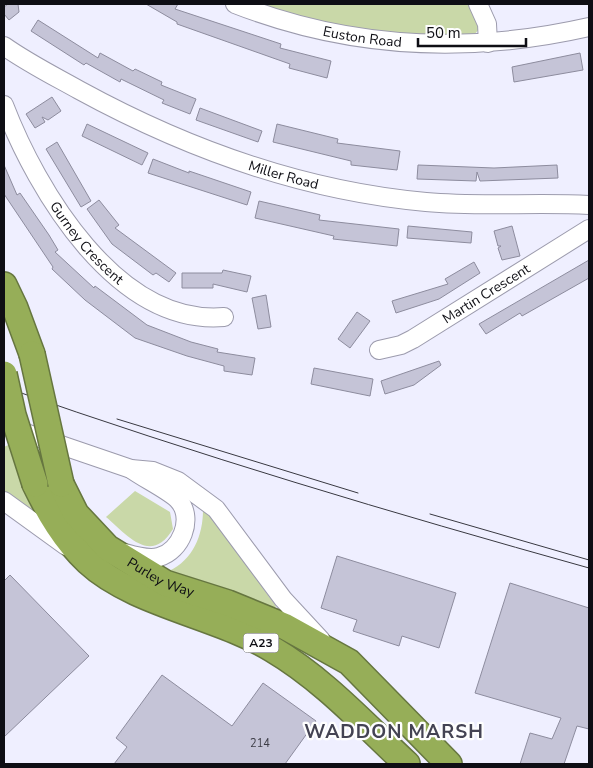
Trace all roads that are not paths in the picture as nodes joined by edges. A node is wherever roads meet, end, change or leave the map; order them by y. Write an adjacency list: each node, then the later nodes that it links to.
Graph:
1 (478, 4): 4 (street)
2 (240, 5): 4 (street, Euston Road)
3 (589, 27): 4 (street, Euston Road)
4 (488, 43)
5 (4, 46): 7 (street, Miller Road)
6 (4, 105): 10 (street, Gurney Crescent)
7 (589, 205)
8 (589, 229): 11 (street, Martin Crescent)
9 (4, 285): 16 (highway, Purley Way / A23, bridge)
10 (224, 317)
11 (379, 350)
12 (4, 374): 16 (highway, Purley Way / A23, bridge)
13 (4, 426): 14 (street)
14 (131, 469): 16 (street); 17 (street)
15 (4, 501): 16 (street)
16 (98, 556): 17 (highway, Purley Way / A23); 18 (highway, Purley Way / A23)
17 (334, 654): 19 (highway, Purley Way / A23)
18 (407, 764)
19 (449, 764)

